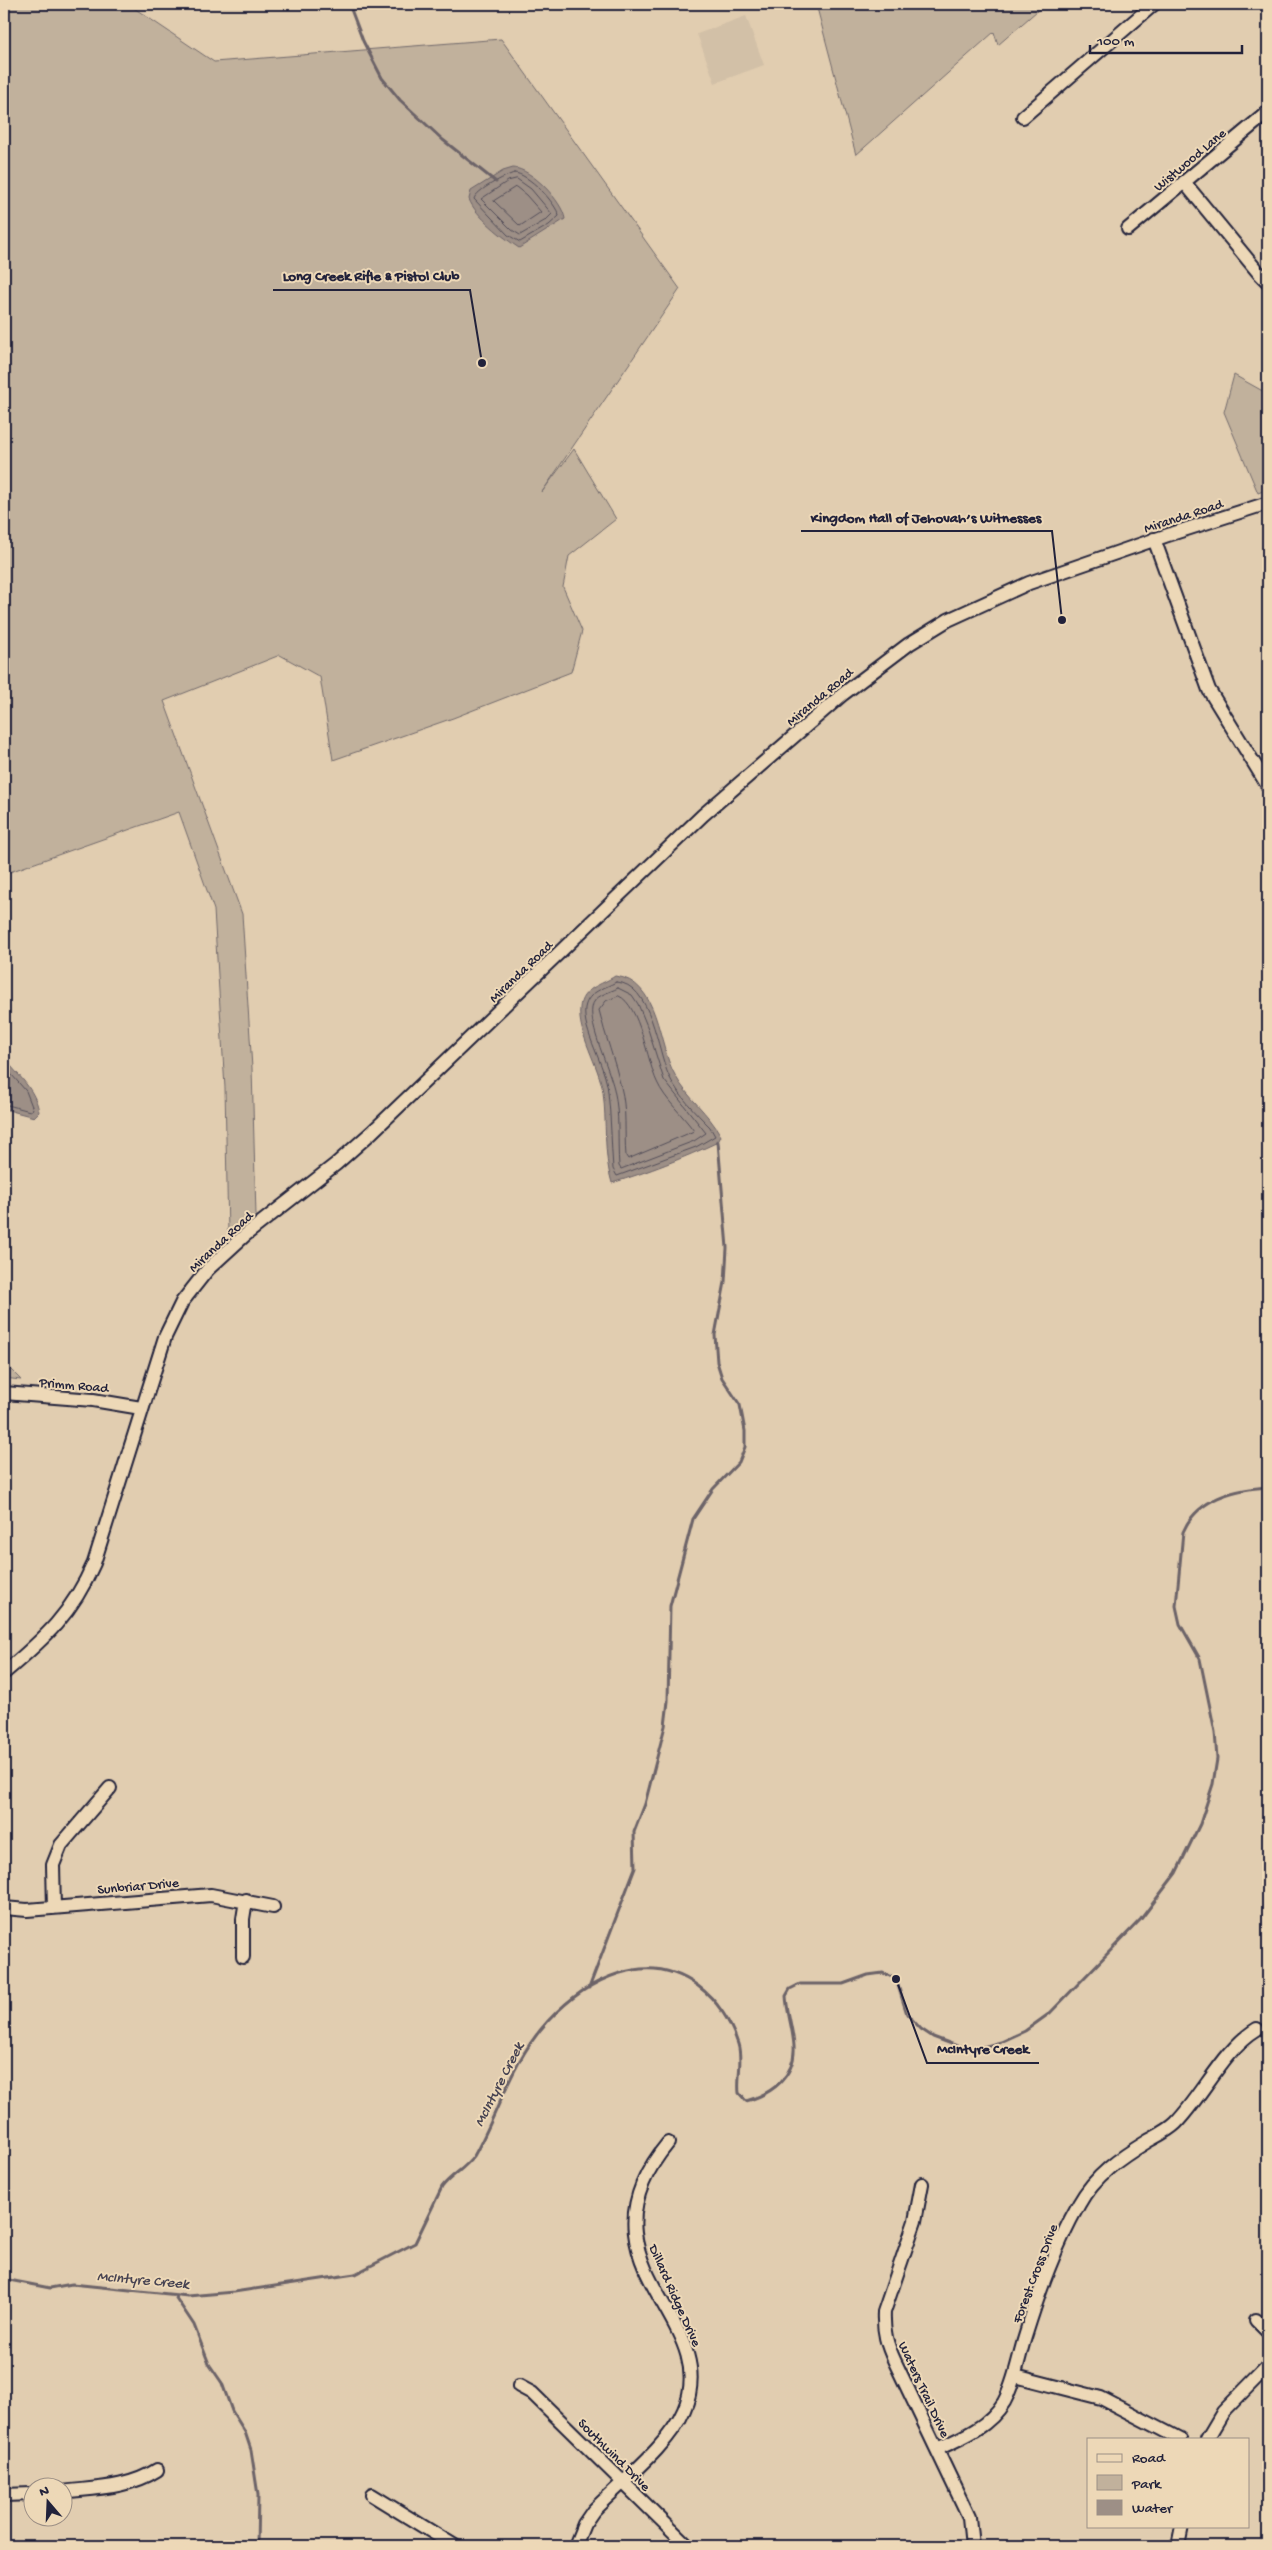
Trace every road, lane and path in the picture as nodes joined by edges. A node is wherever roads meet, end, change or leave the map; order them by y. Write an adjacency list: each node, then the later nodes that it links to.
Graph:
1 (1154, 4): 3 (street)
2 (1268, 112): 4 (street, Wistwood Lane)
3 (1023, 117)
4 (1184, 182): 5 (street, Wistwood Lane); 6 (street)
5 (1128, 229)
6 (1268, 282)
7 (1268, 503): 8 (street, Miranda Road)
8 (1154, 539): 9 (street); 11 (street, Miranda Road)
9 (1268, 786)
10 (4, 1393): 11 (street, Primm Road)
11 (141, 1408): 12 (street, Miranda Road)
12 (4, 1674)
13 (110, 1788): 17 (street)
14 (246, 1900): 15 (street, Sunbriar Drive); 17 (street, Sunbriar Drive); 18 (street)
15 (274, 1907)
16 (4, 1908): 17 (street, Sunbriar Drive)
17 (54, 1908)
18 (242, 1957)
19 (1257, 2029): 25 (street, Forest Cross Drive)
20 (668, 2143): 31 (street, Dillard Ridge Drive)
21 (922, 2184): 29 (street, Waters Trail Drive)
22 (1256, 2320): 23 (street)
23 (1268, 2332)
24 (1268, 2366): 28 (street)
25 (1015, 2376): 27 (street); 29 (street, Forest Cross Drive)
26 (519, 2386): 31 (street, Southwind Drive)
27 (1178, 2438)
28 (1208, 2438)
29 (937, 2449): 40 (street, Waters Trail Drive)
30 (157, 2470): 32 (street)
31 (621, 2482): 38 (street, Dillard Ridge Drive); 39 (street, Southwind Drive)
32 (72, 2491)
33 (22, 2494): 34 (street)
34 (4, 2495)
35 (372, 2496): 37 (street)
36 (1182, 2528): 41 (street)
37 (455, 2546)
38 (575, 2546)
39 (688, 2546)
40 (972, 2546)
41 (1178, 2546)

